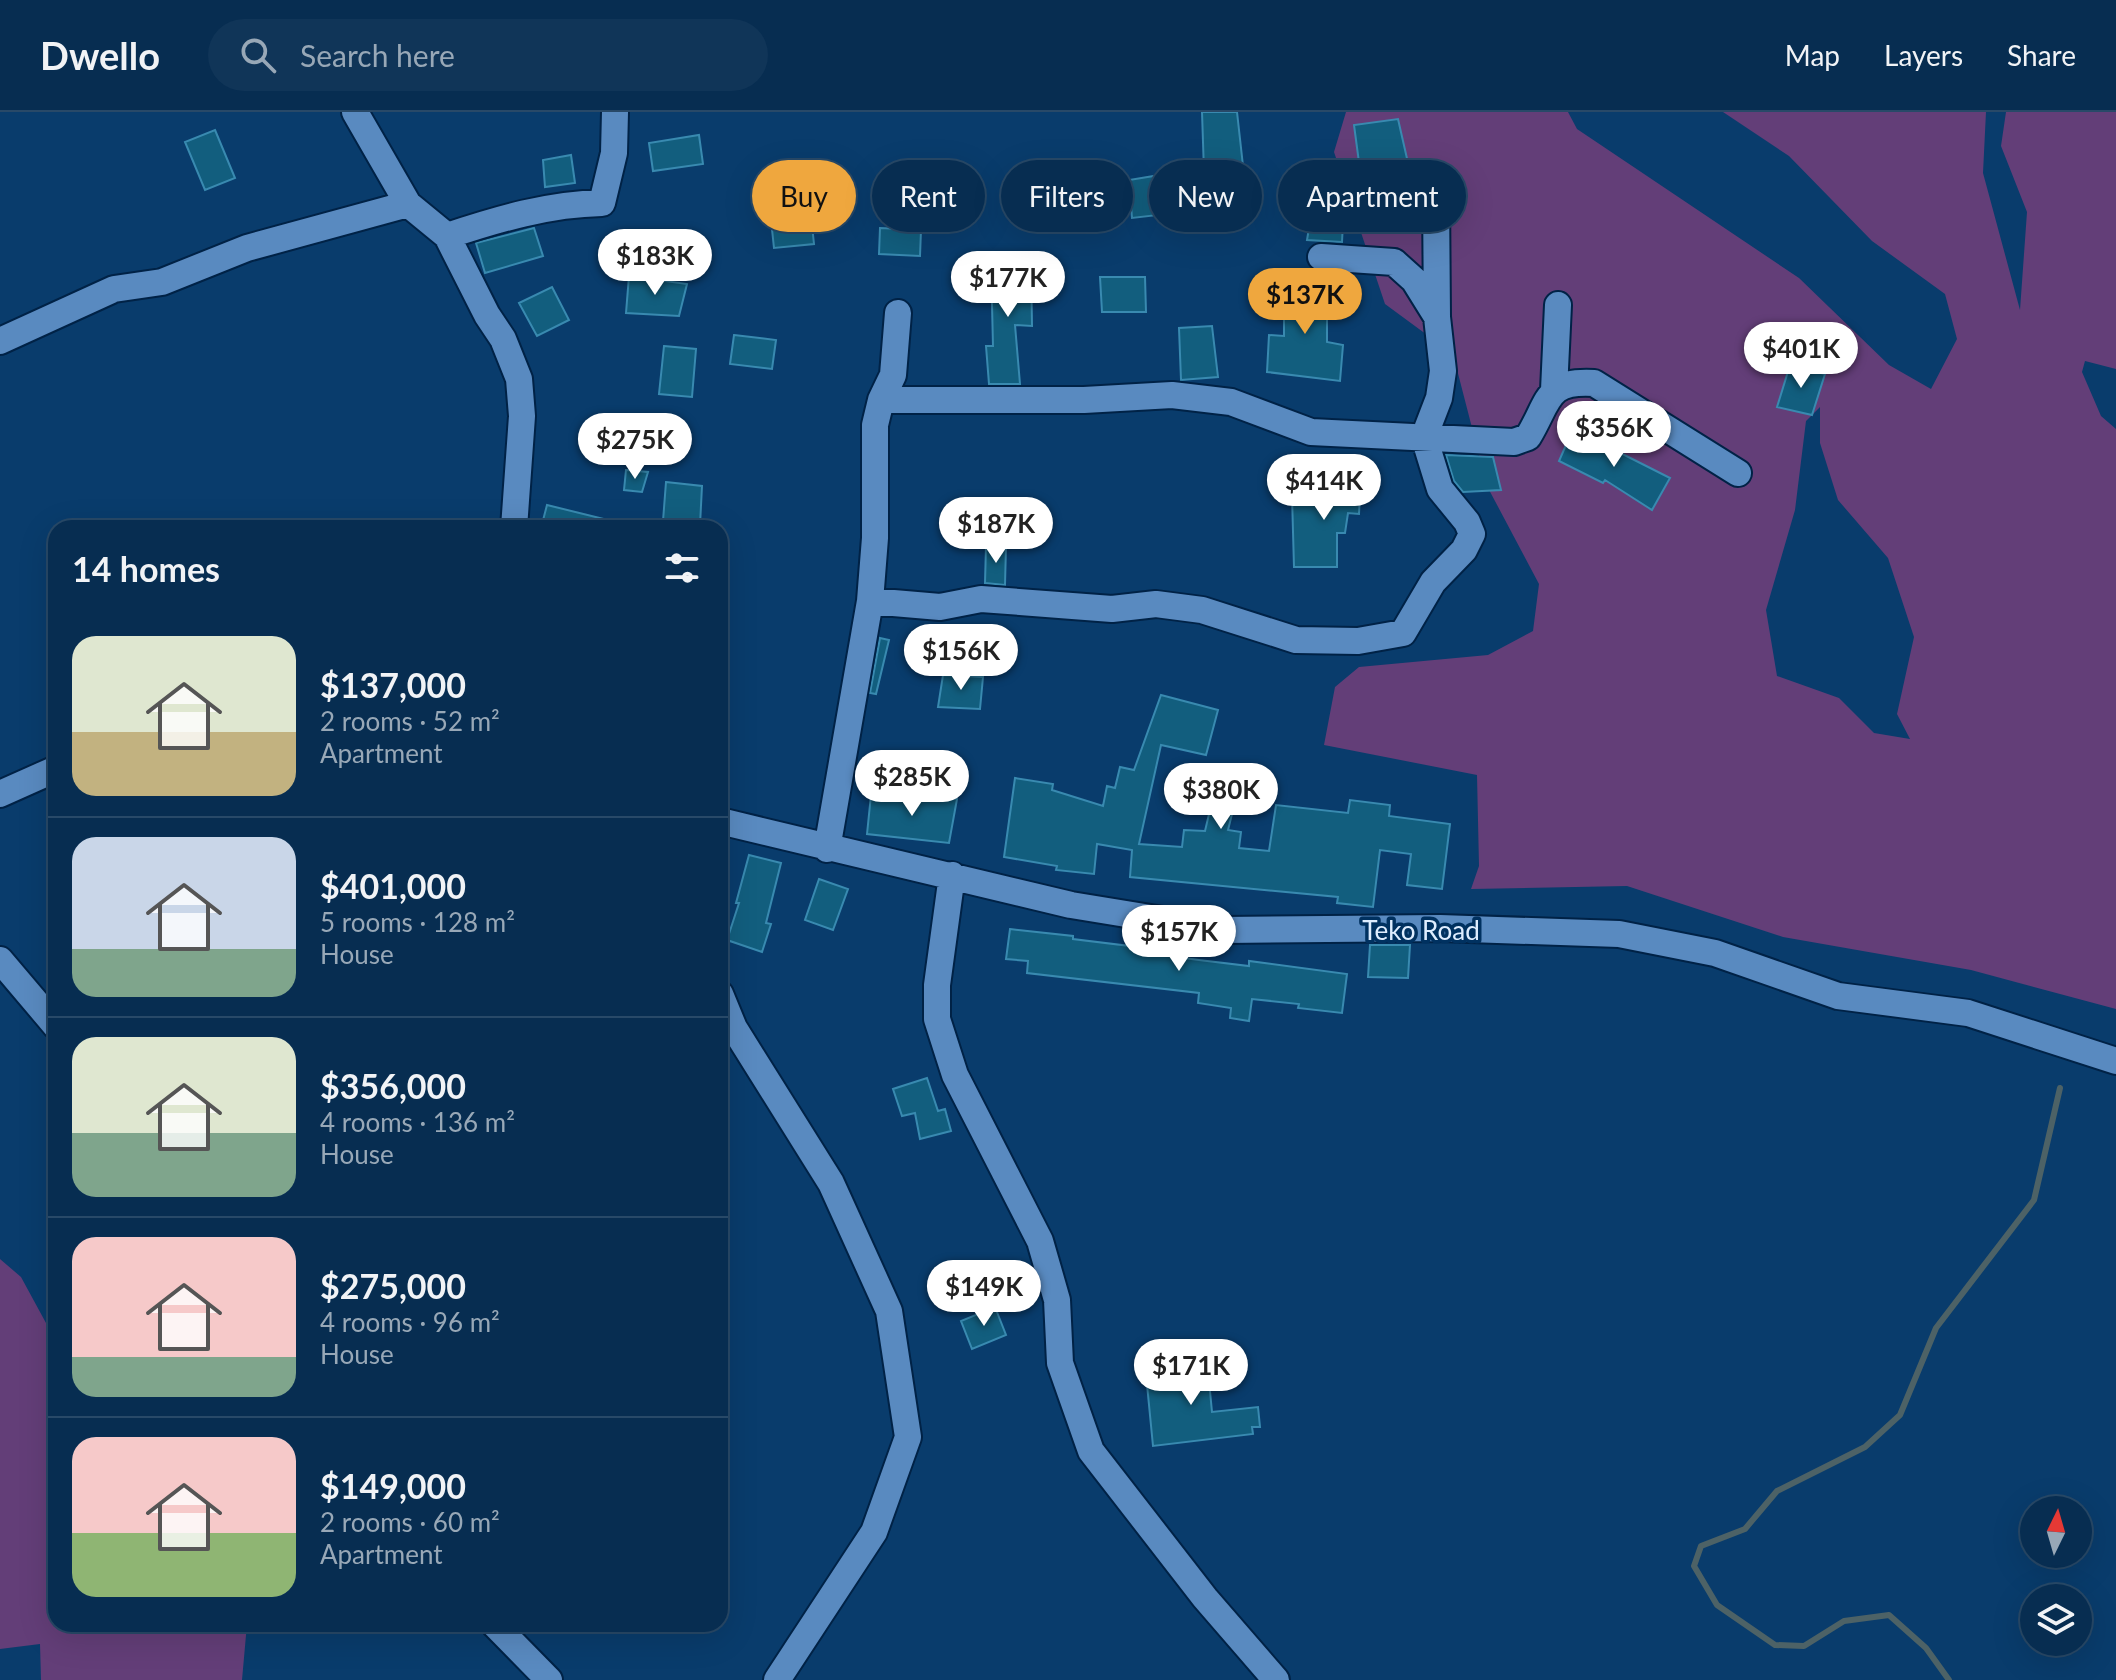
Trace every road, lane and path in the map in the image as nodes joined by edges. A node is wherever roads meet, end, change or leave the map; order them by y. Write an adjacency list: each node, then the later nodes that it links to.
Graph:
1 (355, 112): 3 (street)
2 (615, 112): 6 (street)
3 (375, 124): 4 (street)
4 (408, 204): 6 (street); 11 (street)
5 (1436, 232): 10 (street)
6 (447, 236): 16 (street)
7 (1321, 257): 10 (street)
8 (1558, 305): 12 (street)
9 (898, 313): 13 (street)
10 (1437, 317): 14 (street)
11 (0, 341)
12 (1554, 390): 14 (street); 15 (street)
13 (881, 400): 14 (street); 17 (street)
14 (1424, 437): 17 (street)
15 (1738, 473)
16 (515, 520)
17 (870, 601): 21 (street)
18 (48, 773): 19 (street)
19 (0, 794)
20 (728, 823): 21 (street, Teko Road)
21 (827, 849): 22 (street, Teko Road)
22 (952, 875): 26 (street, Teko Road); 30 (street)
23 (0, 960): 25 (street)
24 (728, 1013): 29 (street)
25 (48, 1017)
26 (2116, 1061)
27 (502, 1632): 28 (street)
28 (549, 1680)
29 (777, 1680)
30 (1276, 1680)

